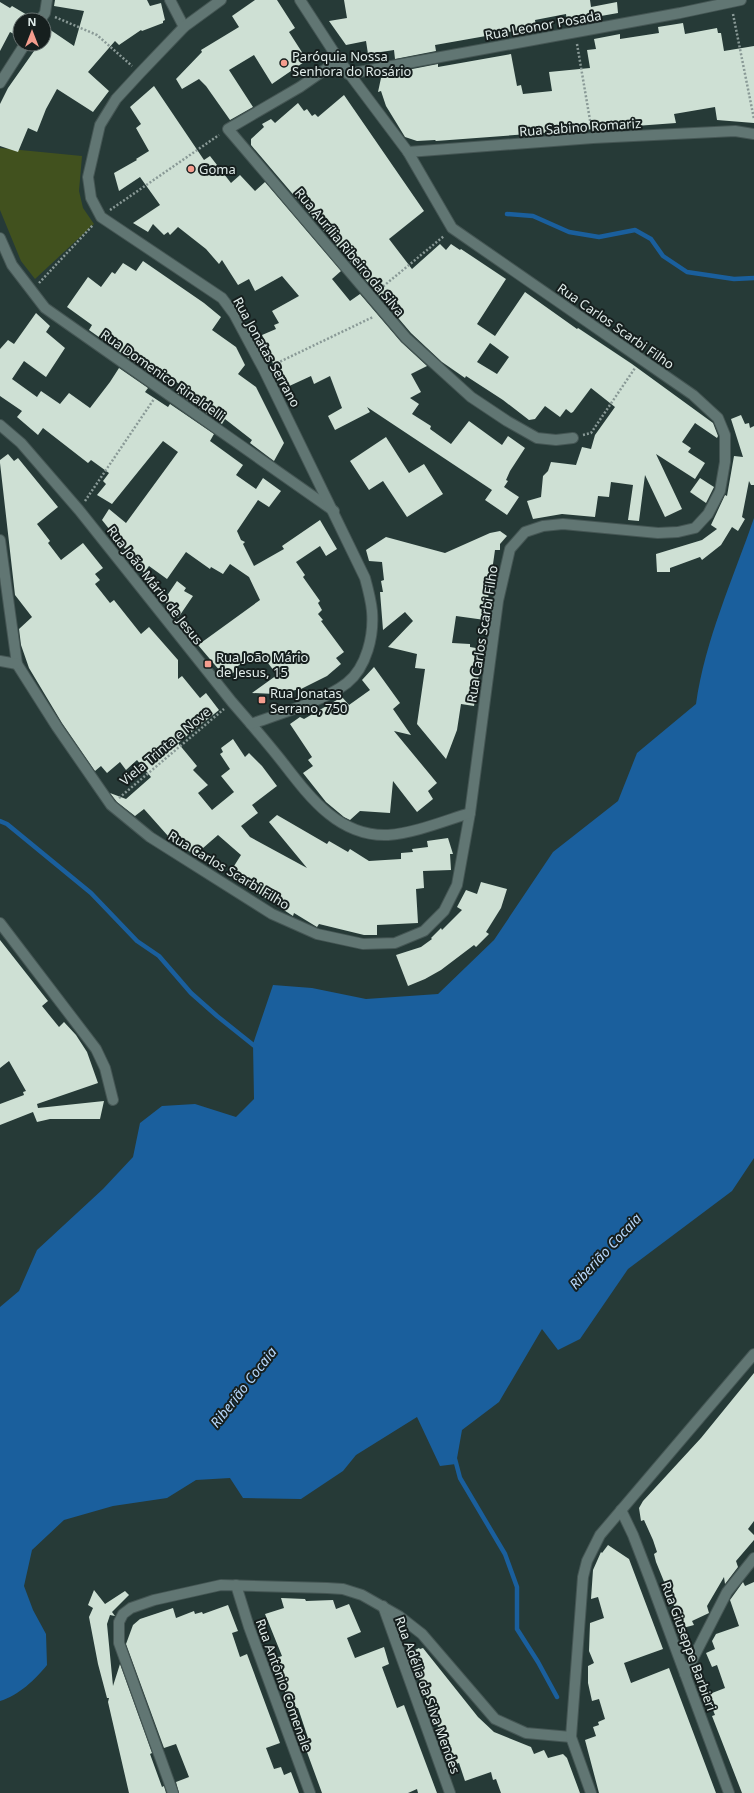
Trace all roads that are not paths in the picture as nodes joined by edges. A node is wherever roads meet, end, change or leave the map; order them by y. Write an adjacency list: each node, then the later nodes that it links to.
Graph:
1 (48, 0): 6 (street)
2 (170, 0): 7 (street)
3 (221, 0): 7 (street, Rua Jonatas Serrano)
4 (300, 0): 9 (street, Rua Carlos Scarbi Filho)
5 (741, 0): 10 (street, Rua Leonor Posada)
6 (44, 12)
7 (184, 27): 17 (street, Rua Jonatas Serrano)
8 (20, 52): 11 (street)
9 (338, 60): 10 (street, Rua Carlos Scarbi Filho); 16 (street, Rua Aurília Ribeiro da Silva)
10 (348, 74): 13 (street, Rua Carlos Scarbi Filho)
11 (0, 83)
12 (754, 134): 13 (street, Rua Sabino Romariz)
13 (408, 152): 22 (street, Rua Carlos Scarbi Filho)
14 (0, 238): 17 (street, Rua Domenico Rinaldelli)
15 (0, 425): 21 (street, Rua João Mário de Jesus)
16 (573, 438)
17 (334, 511): 21 (street, Rua Jonatas Serrano)
18 (0, 540): 20 (street, Rua Carlos Scarbi Filho)
19 (0, 661): 20 (street)
20 (17, 664): 22 (street, Rua Carlos Scarbi Filho)
21 (251, 724): 22 (street, Rua João Mário de Jesus)
22 (470, 813)
23 (0, 923): 24 (street)
24 (113, 1100)
25 (754, 1354): 26 (street)
26 (621, 1510): 30 (street, Rua Giuseppe Barbieri); 31 (street)
27 (754, 1558): 30 (street)
28 (236, 1584): 29 (street); 32 (street); 33 (street, Rua Antônio Comenale)
29 (383, 1606): 31 (street); 34 (street, Rua Adélia da Silva Mendes)
30 (685, 1674): 36 (street, Rua Giuseppe Barbieri)
31 (571, 1737): 35 (street)
32 (173, 1793)
33 (310, 1793)
34 (450, 1793)
35 (591, 1793)
36 (729, 1793)

